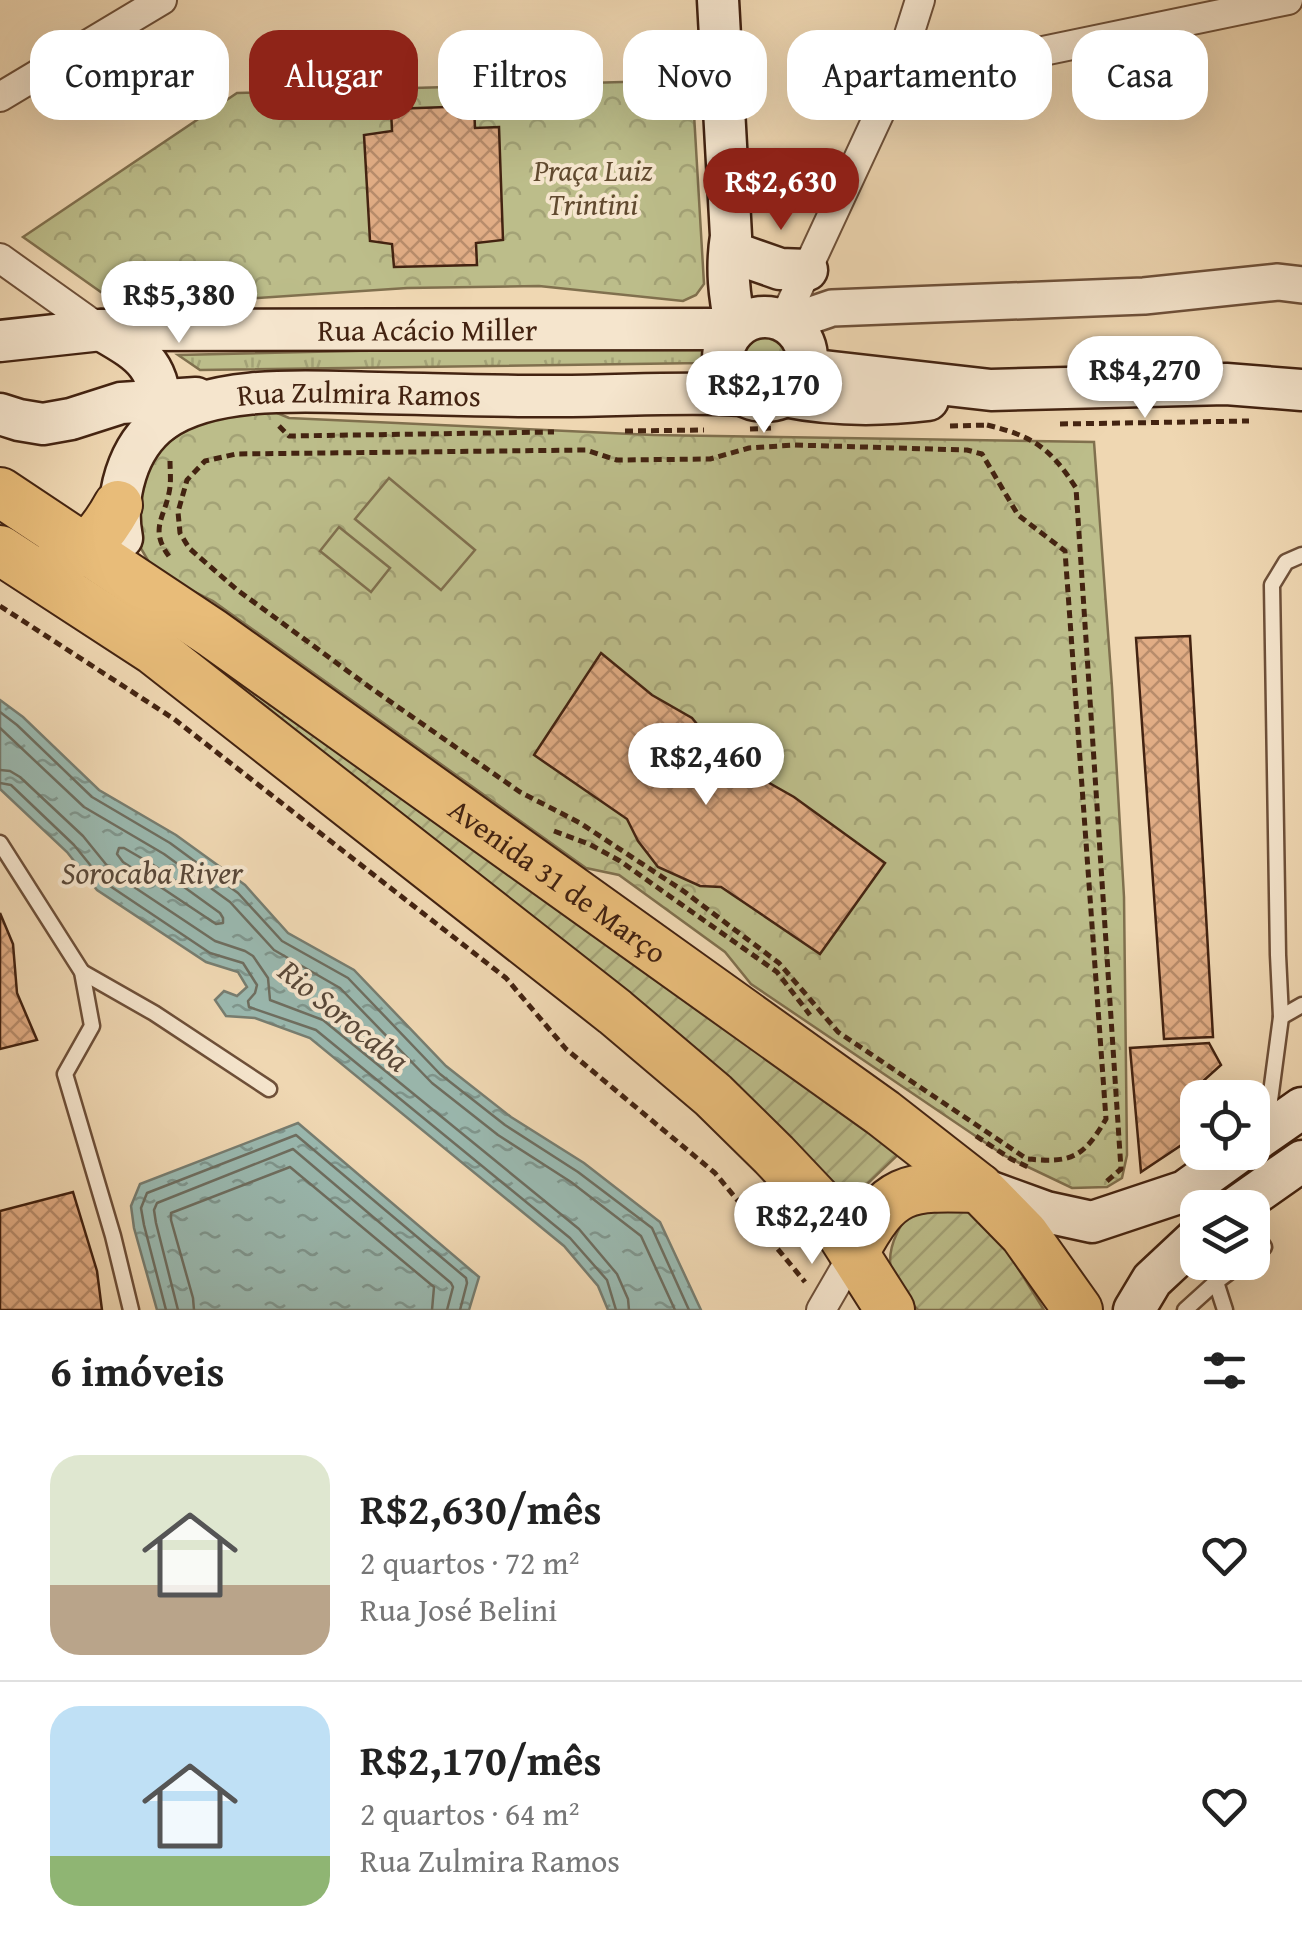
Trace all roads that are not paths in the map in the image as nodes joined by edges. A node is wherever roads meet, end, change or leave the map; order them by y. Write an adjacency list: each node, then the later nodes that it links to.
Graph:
1 (162, 0): 7 (street)
2 (718, 0): 9 (main road)
3 (920, 0): 5 (street)
4 (1288, 0): 6 (street)
5 (910, 30)
6 (1052, 49)
7 (0, 97)
8 (876, 120): 11 (street)
9 (736, 246): 11 (main road); 13 (main road)
10 (2, 263): 14 (street)
11 (807, 270): 13 (street)
12 (1294, 281): 13 (street)
13 (760, 324): 14 (main road, Rua Acácio Miller); 17 (main road); 18 (main road)
14 (101, 330): 15 (main road, Rua Acácio Miller); 20 (main road)
15 (0, 341)
16 (1302, 390): 17 (main road)
17 (793, 398): 18 (main road, Rua Zulmira Ramos)
18 (745, 412): 20 (main road, Rua Zulmira Ramos)
19 (0, 414): 20 (main road, Rua Zulmira Ramos)
20 (164, 424): 22 (main road)
21 (0, 492): 23 (highway, Avenida 31 de Março)
22 (118, 505): 23 (highway); 26 (main road)
23 (84, 548): 25 (highway); 26 (highway, Avenida 31 de Março)
24 (1302, 556): 30 (lane)
25 (14, 560): 39 (highway, Avenida 31 de Março)
26 (158, 576): 37 (highway, Avenida 31 de Março)
27 (0, 843): 28 (lane)
28 (82, 972): 32 (lane); 43 (lane)
29 (1302, 1005): 30 (lane)
30 (1281, 1017): 31 (lane)
31 (1266, 1080)
32 (269, 1089)
33 (1302, 1108): 34 (main road)
34 (1270, 1130)
35 (1302, 1161): 38 (main road)
36 (1214, 1170): 37 (main road)
37 (979, 1188): 39 (highway); 46 (highway, Avenida 31 de Março)
38 (1267, 1190)
39 (854, 1253): 44 (street); 45 (highway, Avenida 31 de Março)
40 (1180, 1253): 47 (main road)
41 (1219, 1280): 42 (lane)
42 (1216, 1282): 48 (lane); 49 (lane)
43 (131, 1310)
44 (821, 1310)
45 (890, 1310)
46 (1078, 1310)
47 (1134, 1310)
48 (1185, 1310)
49 (1225, 1310)

